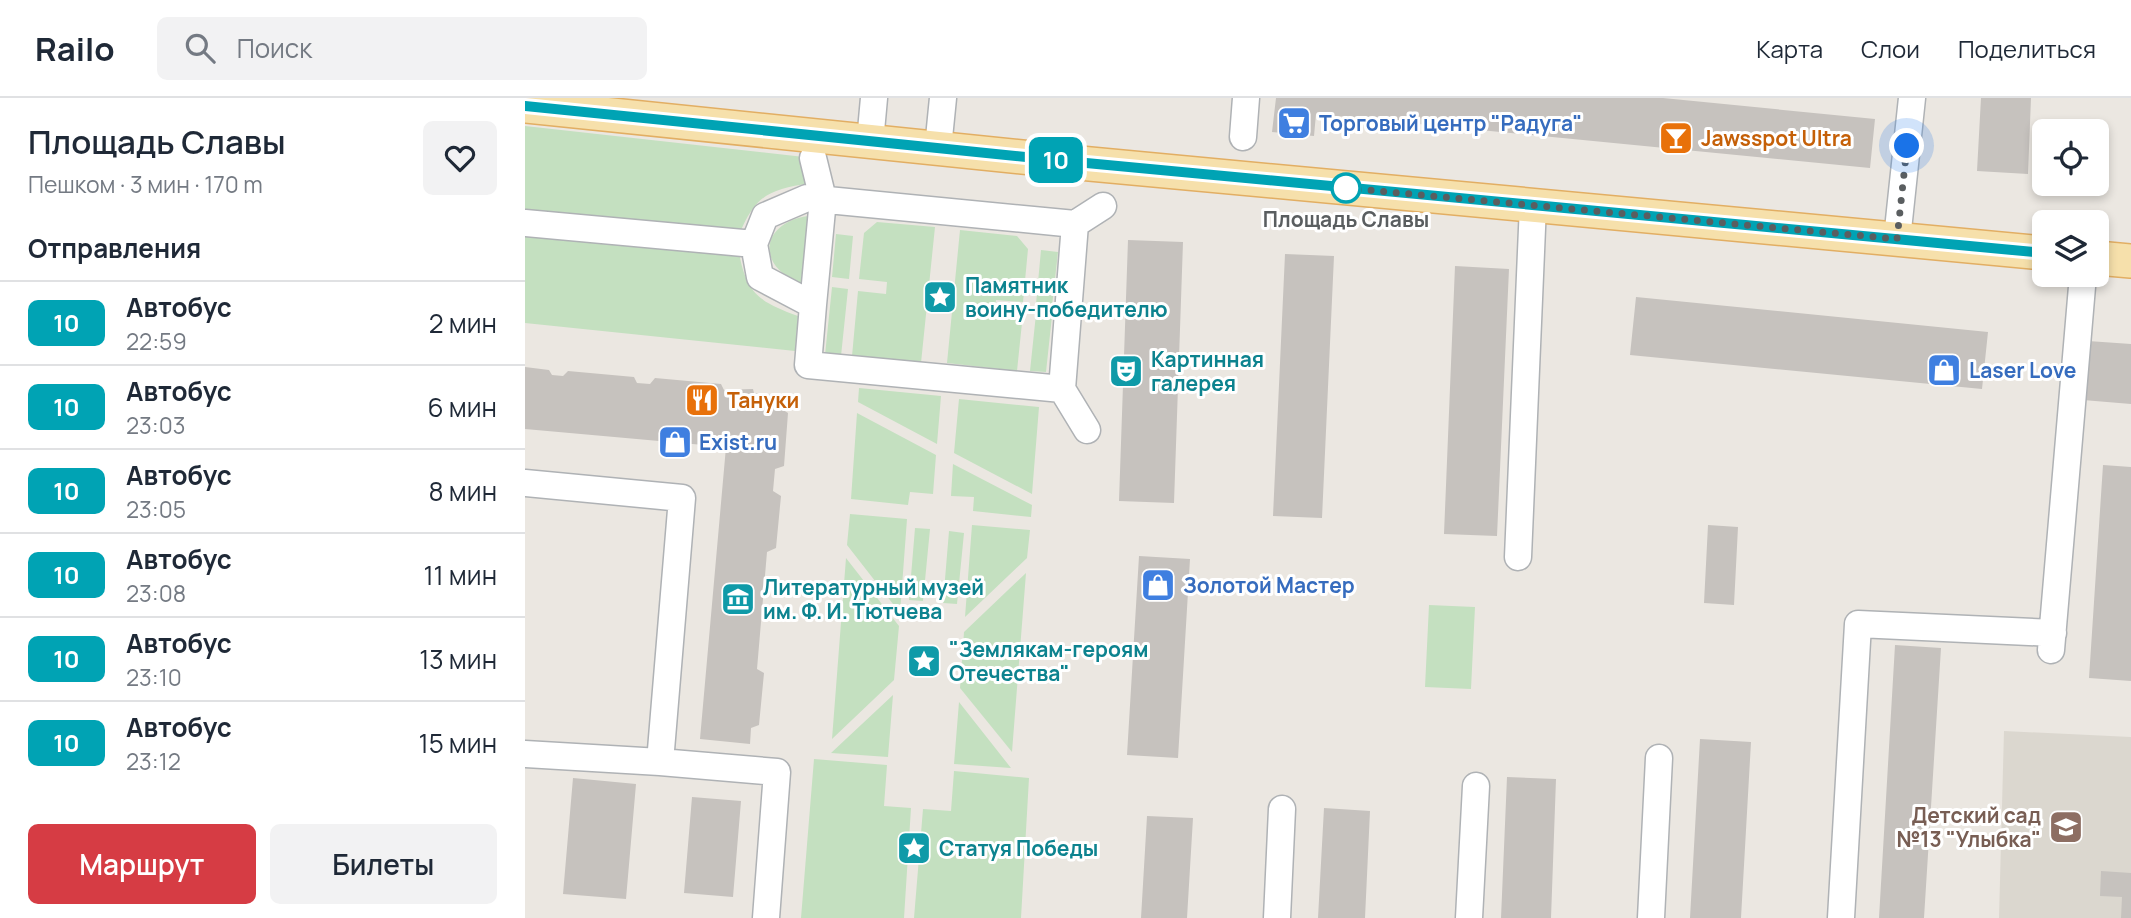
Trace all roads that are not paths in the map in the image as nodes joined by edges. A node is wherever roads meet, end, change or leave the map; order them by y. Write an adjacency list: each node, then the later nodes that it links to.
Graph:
1 (874, 98): 7 (street)
2 (943, 98): 8 (street)
3 (1246, 98): 6 (street)
4 (1912, 98): 15 (street)
5 (525, 106): 7 (main road)
6 (1243, 137)
7 (870, 142): 8 (main road)
8 (938, 149): 12 (main road)
9 (813, 158): 10 (street)
10 (823, 199): 14 (street); 16 (street); 21 (street)
11 (1103, 205): 14 (street)
12 (1533, 205): 15 (main road); 25 (street)
13 (525, 223): 16 (street)
14 (1075, 224): 22 (street)
15 (1897, 239): 17 (main road)
16 (754, 244): 21 (street)
17 (2032, 252)
18 (2109, 259): 19 (main road)
19 (2131, 261)
20 (2082, 287): 35 (street)
21 (813, 305): 22 (street)
22 (1062, 389): 23 (street)
23 (1087, 430)
24 (525, 483): 28 (street)
25 (1518, 558)
26 (525, 754): 28 (street)
27 (1659, 758): 34 (street)
28 (660, 762): 31 (street)
29 (1476, 786): 33 (street)
30 (1282, 809): 32 (street)
31 (766, 918)
32 (1277, 918)
33 (1469, 918)
34 (1651, 918)
35 (1841, 918)

